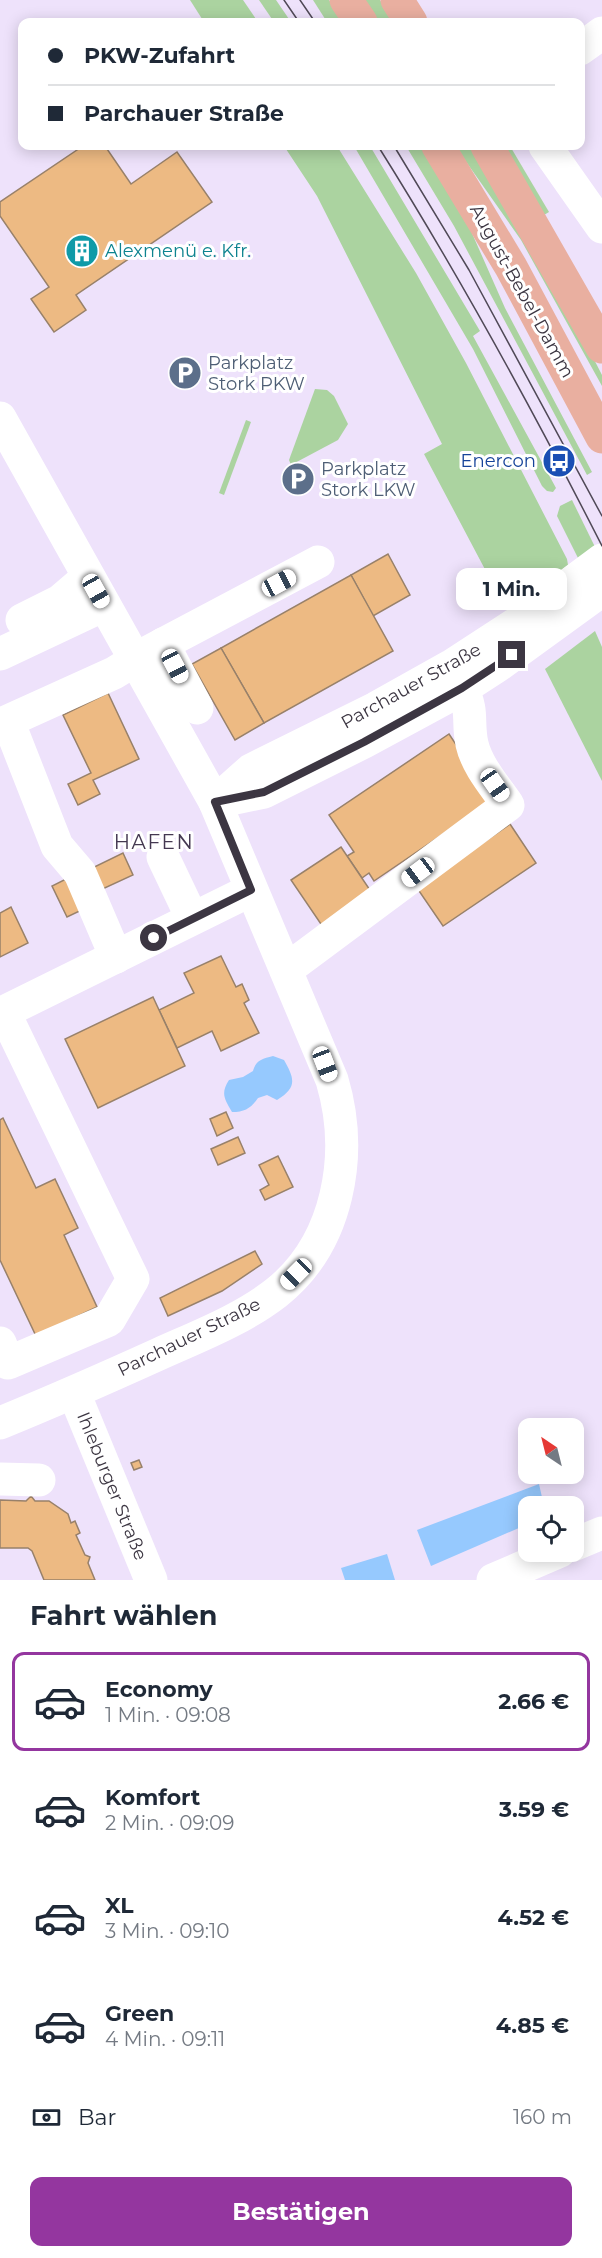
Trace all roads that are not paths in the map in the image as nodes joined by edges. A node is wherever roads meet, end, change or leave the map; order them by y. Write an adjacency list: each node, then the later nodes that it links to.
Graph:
1 (346, 0): 3 (main road)
2 (397, 0): 4 (main road)
3 (358, 18)
4 (408, 18)
5 (602, 33): 6 (street)
6 (585, 45)
7 (440, 150): 13 (main road, August-Bebel-Damm)
8 (489, 150): 11 (main road)
9 (548, 150): 10 (street)
10 (602, 227)
11 (600, 340)
12 (0, 418): 16 (street, Parchauer Straße)
13 (602, 437)
14 (602, 560): 26 (street, Parchauer Straße)
15 (318, 562): 21 (street)
16 (88, 577): 18 (street, Parchauer Straße); 19 (street); 20 (street)
17 (602, 590): 24 (street, Parchauer Straße)
18 (104, 605): 22 (street); 23 (street, Parchauer Straße)
19 (0, 608)
20 (0, 630)
21 (163, 644): 23 (street); 25 (street)
22 (0, 654)
23 (135, 661): 26 (street, Parchauer Straße); 30 (street)
24 (462, 688): 26 (street, Parchauer Straße); 31 (street)
25 (197, 708)
26 (215, 802): 28 (street, Parchauer Straße)
27 (163, 857): 29 (street)
28 (240, 894): 29 (street); 31 (street, Parchauer Straße)
29 (192, 918): 30 (street)
30 (116, 957): 32 (street)
31 (286, 970): 34 (street, Parchauer Straße)
32 (2, 1014): 33 (street)
33 (0, 1343)
34 (74, 1393): 35 (street, Parchauer Straße); 41 (street, Ihleburger Straße)
35 (0, 1423)
36 (0, 1479): 37 (street)
37 (39, 1480)
38 (602, 1533): 39 (street)
39 (584, 1540)
40 (535, 1562): 42 (street)
41 (151, 1580)
42 (493, 1580)

